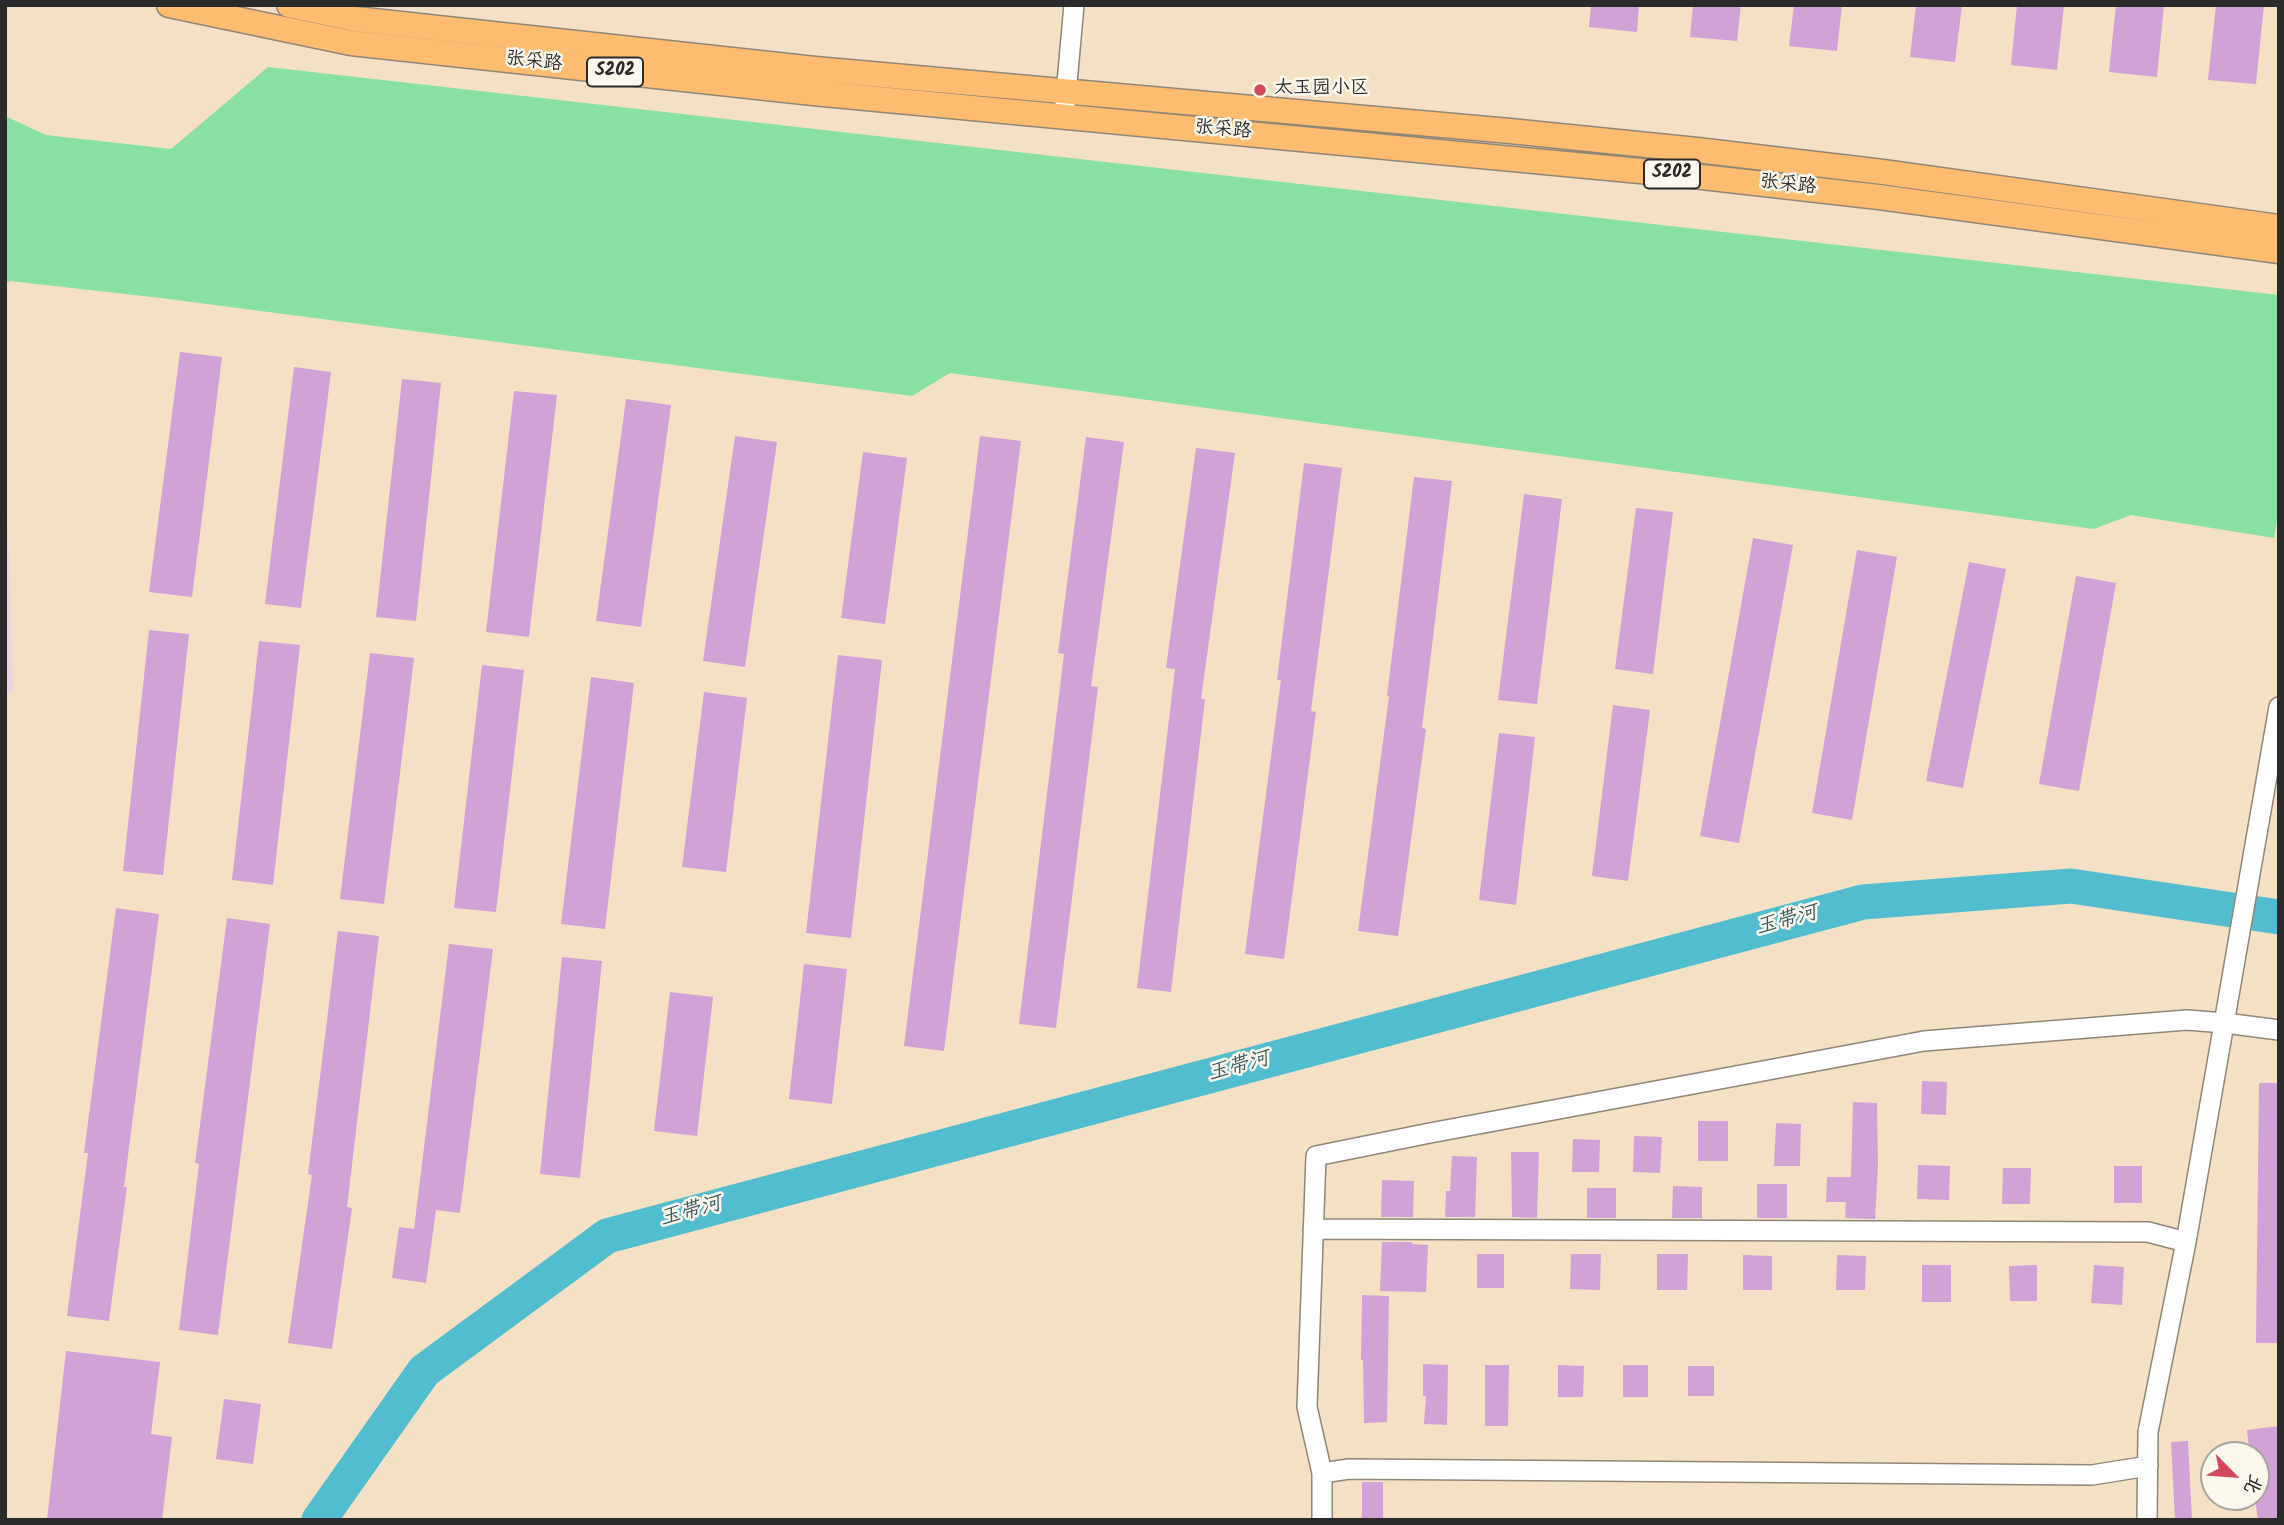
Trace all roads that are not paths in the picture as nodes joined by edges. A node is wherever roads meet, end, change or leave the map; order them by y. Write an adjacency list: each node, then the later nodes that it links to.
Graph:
1 (169, 5): 4 (main road, 张采路 / S202)
2 (289, 5): 4 (main road, 张采路 / S202)
3 (1074, 5): 4 (street)
4 (1065, 104): 5 (main road, 张采路 / S202); 6 (main road, 张采路 / S202)
5 (2279, 227)
6 (2279, 251)
7 (2279, 707): 8 (street)
8 (2225, 1023): 9 (street); 10 (street); 11 (street)
9 (2279, 1030)
10 (1313, 1229): 11 (street); 13 (street)
11 (2186, 1242): 12 (street)
12 (2148, 1466): 13 (street); 15 (street)
13 (1322, 1473): 14 (street)
14 (1322, 1520)
15 (2147, 1520)

